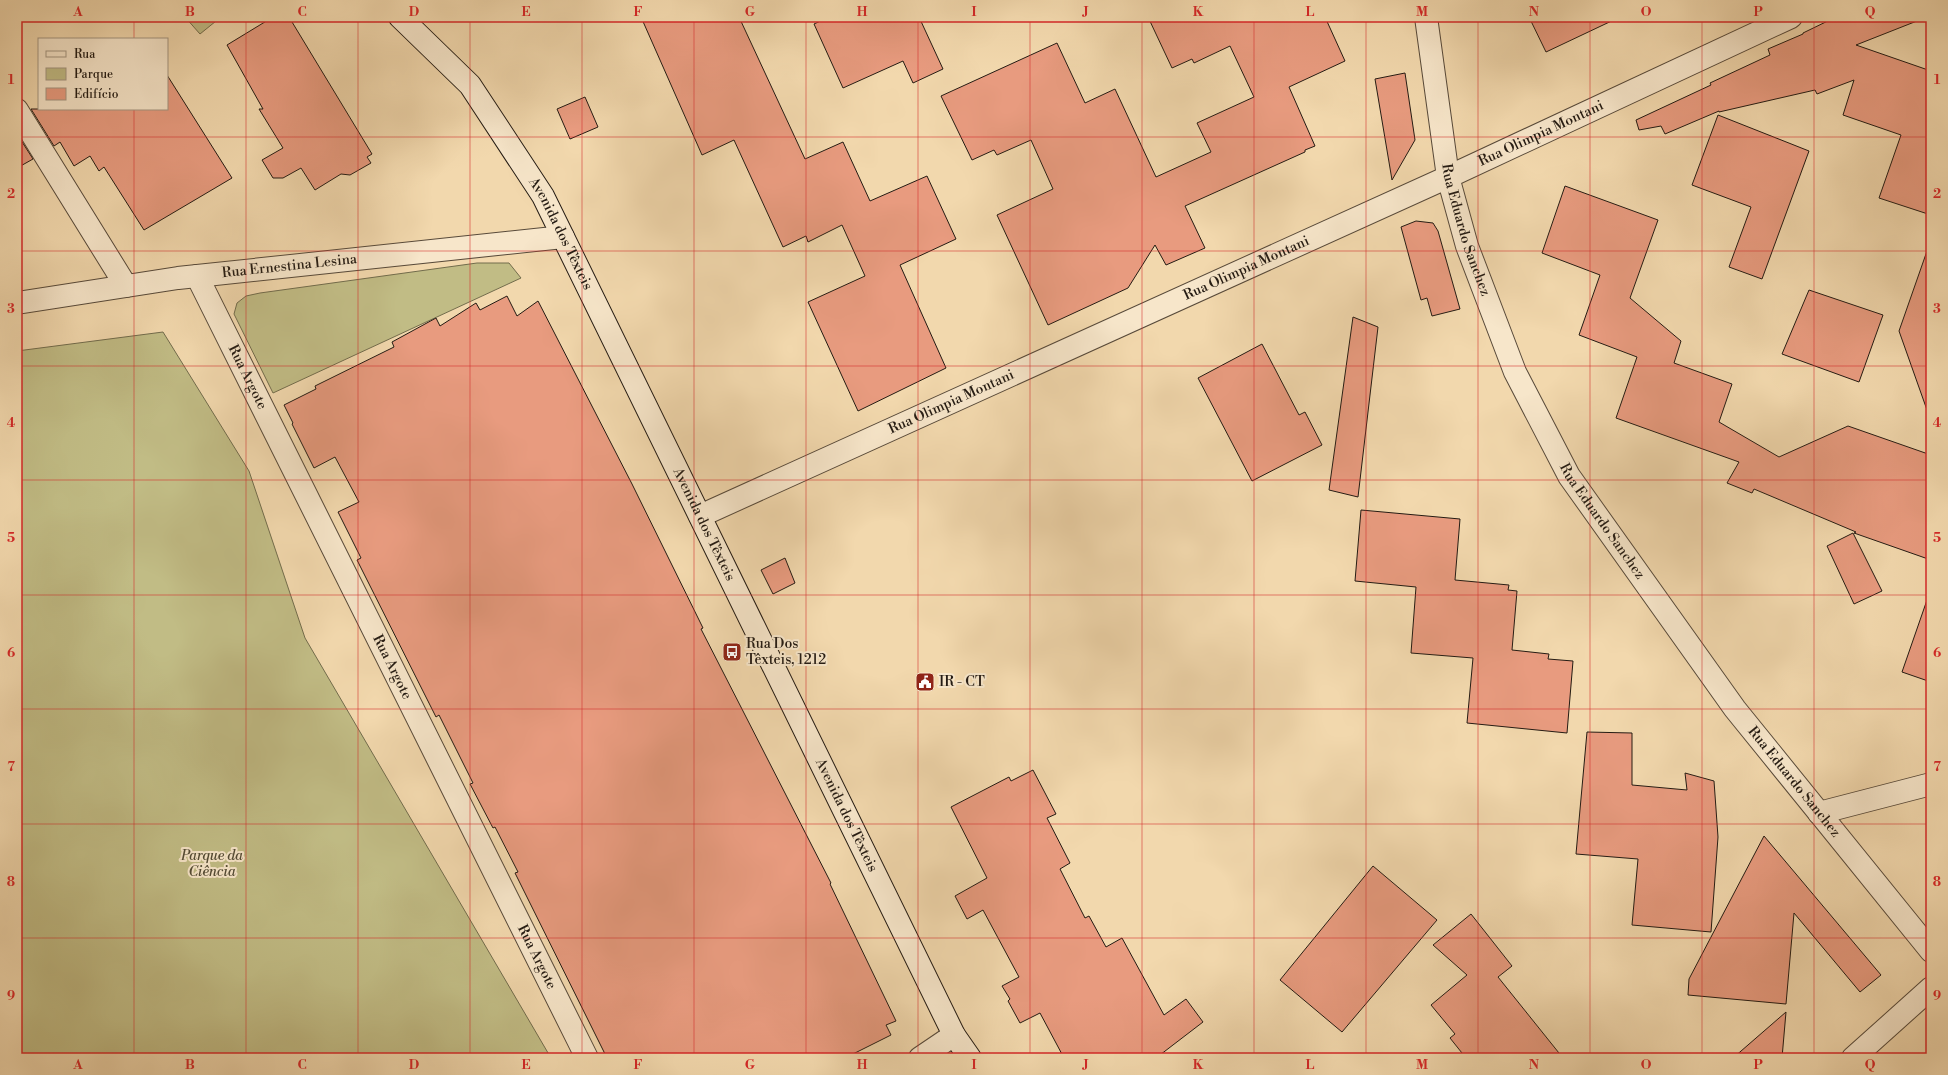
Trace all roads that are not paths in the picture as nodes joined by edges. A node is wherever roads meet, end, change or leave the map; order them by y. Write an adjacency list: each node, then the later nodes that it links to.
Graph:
1 (400, 17): 6 (street, Avenida dos Têxteis)
2 (1426, 17): 5 (street, Rua Eduardo Sanchez)
3 (1791, 17): 5 (street, Rua Olimpia Montani)
4 (17, 110): 8 (street)
5 (1448, 177): 10 (street, Rua Olimpia Montani); 12 (street, Rua Eduardo Sanchez)
6 (563, 237): 7 (street, Rua Ernestina Lesina); 10 (street, Avenida dos Têxteis)
7 (197, 276): 8 (street, Rua Ernestina Lesina); 16 (street, Rua Argote)
8 (126, 286): 9 (street, Rua Ernestina Lesina)
9 (17, 303)
10 (700, 516): 15 (street, Avenida dos Têxteis)
11 (1931, 784): 12 (street)
12 (1819, 812): 13 (street, Rua Eduardo Sanchez)
13 (1931, 951)
14 (1931, 988): 19 (street)
15 (954, 1035): 17 (street); 18 (street, Avenida dos Têxteis)
16 (587, 1058)
17 (920, 1058)
18 (970, 1058)
19 (1853, 1058)

